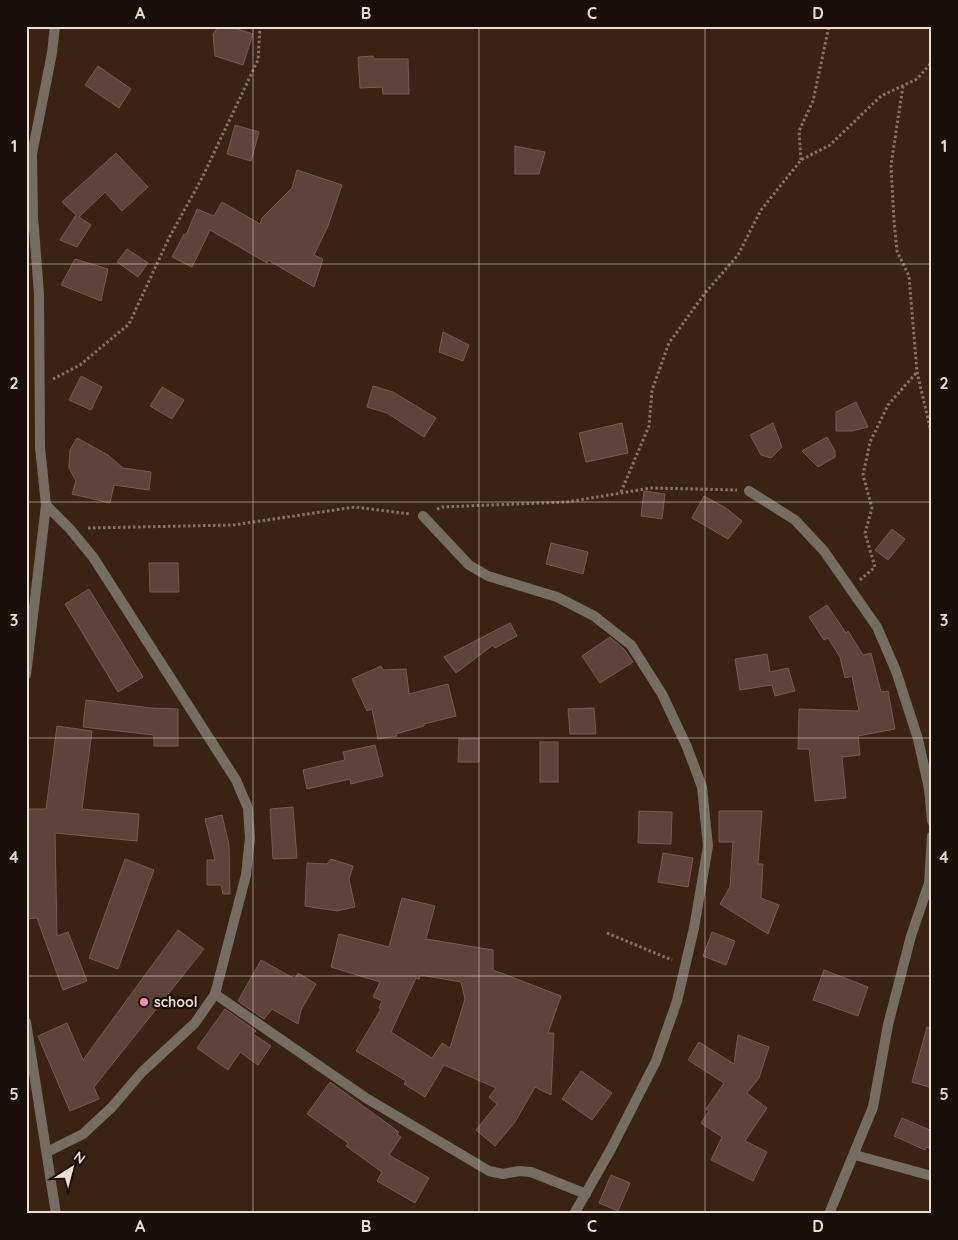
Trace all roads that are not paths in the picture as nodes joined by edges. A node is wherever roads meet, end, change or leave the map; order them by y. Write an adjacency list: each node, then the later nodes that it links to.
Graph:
1 (55, 26): 3 (street)
2 (749, 490): 6 (street)
3 (46, 505): 5 (street); 8 (street)
4 (423, 516): 13 (street)
5 (26, 675)
6 (932, 821)
7 (932, 836): 11 (street)
8 (215, 994): 10 (street); 13 (street)
9 (26, 1022): 10 (street)
10 (48, 1152): 14 (street)
11 (855, 1155): 12 (street); 16 (street)
12 (932, 1176)
13 (586, 1194): 15 (street)
14 (56, 1214)
15 (574, 1214)
16 (829, 1214)

